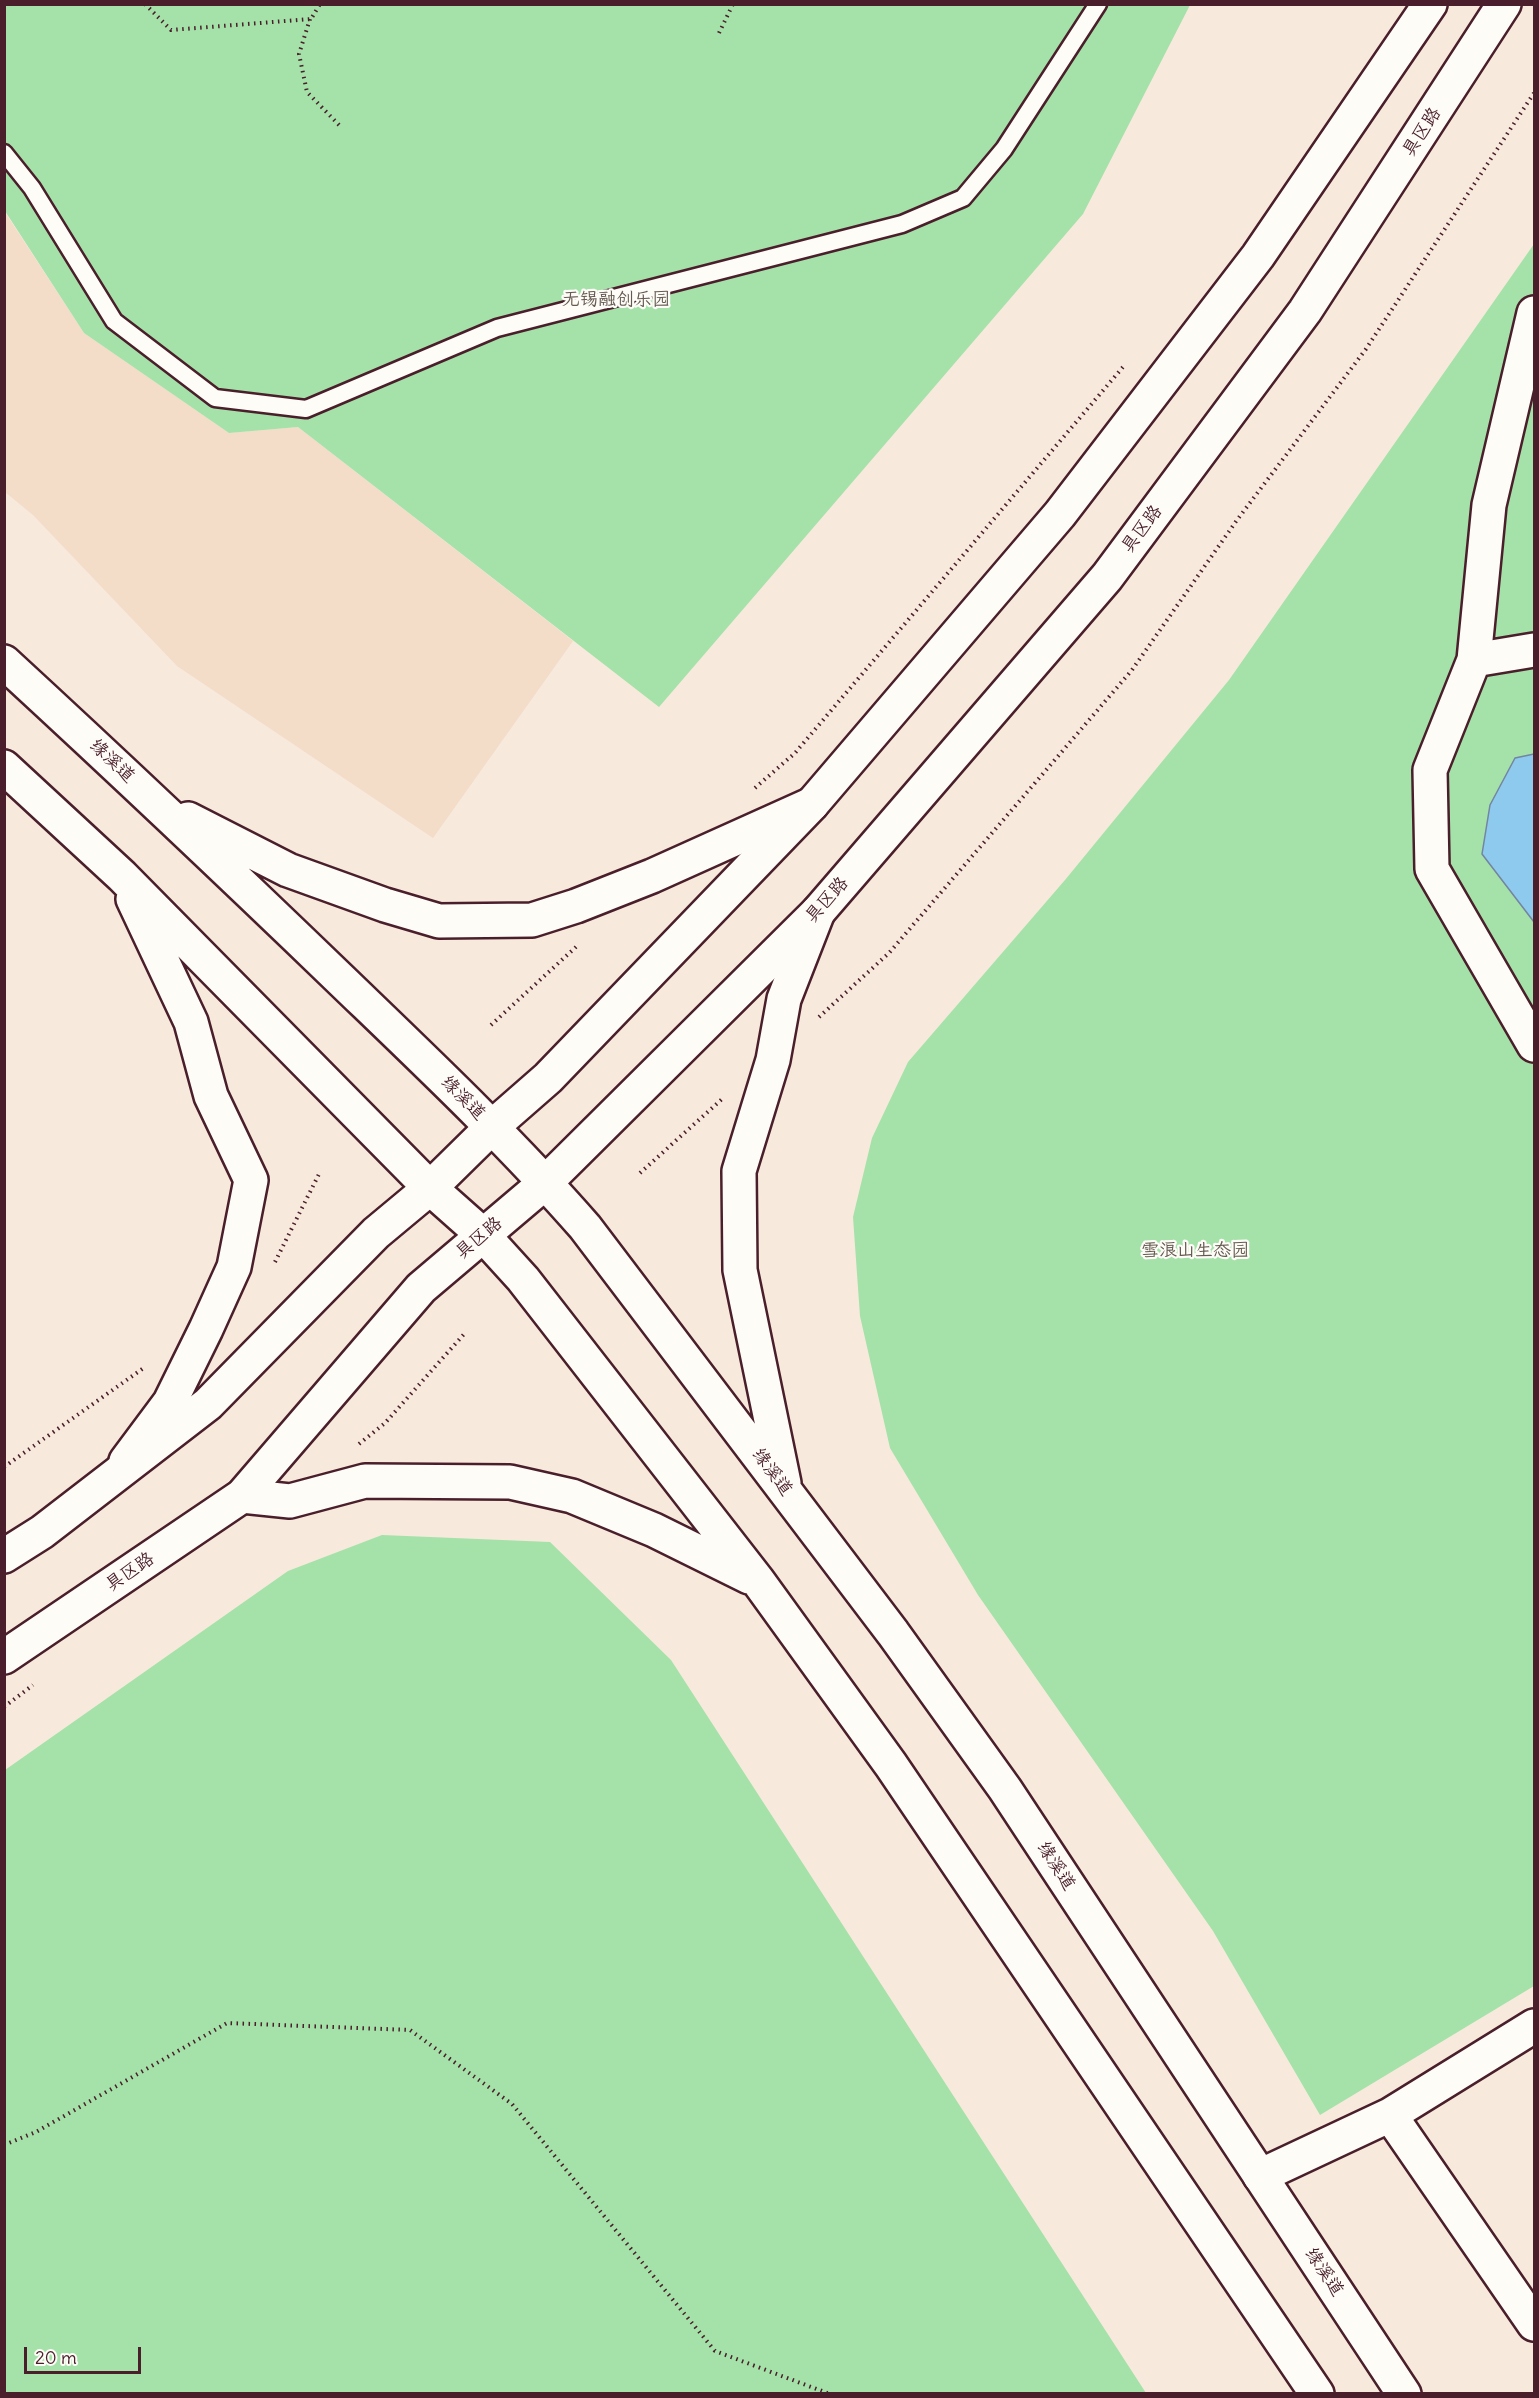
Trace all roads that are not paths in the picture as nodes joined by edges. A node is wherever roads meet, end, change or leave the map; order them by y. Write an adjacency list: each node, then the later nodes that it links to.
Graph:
1 (1098, 4): 4 (lane)
2 (1430, 4): 11 (main road)
3 (1504, 4): 13 (main road, 具区路)
4 (4, 153)
5 (1534, 314): 7 (main road)
6 (1534, 650): 7 (main road)
7 (1474, 660): 14 (main road)
8 (4, 662): 10 (main road, 缘溪道)
9 (4, 767): 12 (main road)
10 (158, 804): 11 (main road); 15 (main road, 缘溪道)
11 (812, 804): 15 (main road)
12 (122, 876): 17 (main road); 19 (main road)
13 (818, 912): 16 (main road, 具区路); 20 (main road)
14 (1534, 1045)
15 (492, 1127): 16 (main road, 缘溪道); 17 (main road)
16 (546, 1182): 18 (main road, 具区路); 20 (main road, 缘溪道)
17 (430, 1188): 18 (main road); 19 (main road)
18 (483, 1235): 21 (main road, 具区路); 23 (main road)
19 (115, 1476): 22 (main road)
20 (786, 1491): 27 (main road, 缘溪道)
21 (242, 1496): 23 (main road); 24 (main road, 具区路)
22 (4, 1556)
23 (758, 1581): 29 (main road)
24 (4, 1657)
25 (1534, 2026): 26 (main road)
26 (1390, 2115): 27 (main road); 28 (main road)
27 (1260, 2176): 30 (main road, 缘溪道)
28 (1534, 2324)
29 (1317, 2394)
30 (1404, 2394)

